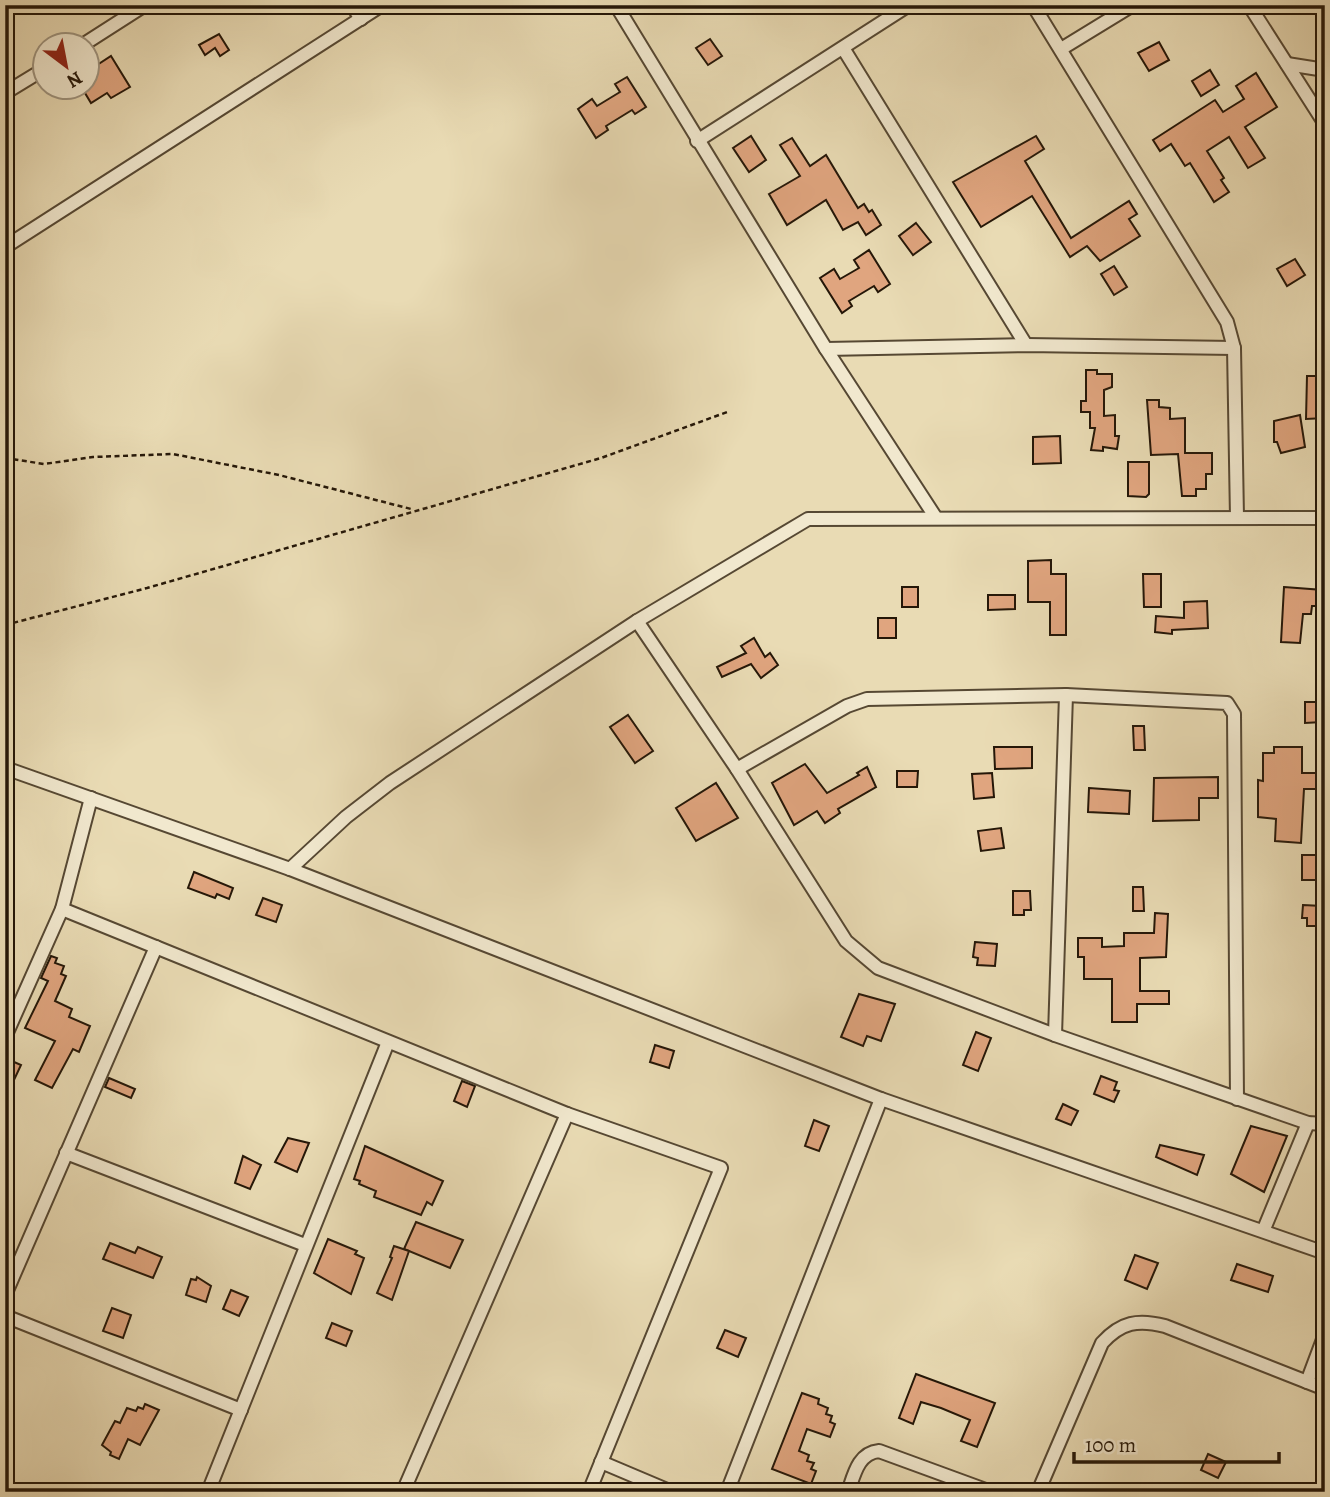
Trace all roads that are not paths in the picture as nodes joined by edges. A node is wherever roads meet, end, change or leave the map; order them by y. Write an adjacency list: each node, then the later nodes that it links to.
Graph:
1 (145, 5): 10 (street)
2 (352, 5): 9 (street)
3 (382, 5): 9 (street)
4 (616, 5): 18 (street)
5 (909, 5): 11 (street)
6 (1032, 5): 12 (street)
7 (1133, 5): 12 (street)
8 (1249, 5): 13 (street)
9 (361, 19): 19 (street)
10 (102, 33)
11 (843, 48): 18 (street); 20 (street)
12 (1061, 49): 21 (street)
13 (1287, 64): 14 (street); 17 (street)
14 (1325, 70)
15 (32, 77): 16 (street)
16 (5, 93)
17 (1325, 124)
18 (697, 141): 22 (street)
19 (5, 247)
20 (1026, 345): 21 (street); 22 (street)
21 (1234, 348): 23 (street)
22 (826, 349): 24 (street)
23 (1237, 517): 24 (street); 25 (street)
24 (936, 518): 26 (street)
25 (1325, 518)
26 (637, 621): 29 (street); 31 (street)
27 (1066, 695): 29 (street); 34 (street); 38 (street)
28 (5, 768): 30 (street)
29 (737, 769): 34 (street)
30 (91, 798): 31 (street); 32 (street)
31 (290, 869): 37 (street)
32 (62, 909): 33 (street); 35 (street)
33 (156, 947): 36 (street); 42 (street)
34 (1055, 1035): 38 (street)
35 (5, 1037)
36 (388, 1042): 39 (street); 44 (street)
37 (881, 1099): 43 (street); 58 (street)
38 (1237, 1099): 40 (street)
39 (567, 1114): 52 (street); 55 (street)
40 (1308, 1123): 41 (street); 43 (street)
41 (1325, 1124)
42 (66, 1153): 44 (street); 46 (street)
43 (1264, 1229): 45 (street)
44 (305, 1245): 51 (street)
45 (1325, 1252)
46 (5, 1295)
47 (5, 1315): 51 (street)
48 (1325, 1334): 49 (street)
49 (1307, 1382): 50 (street); 53 (street)
50 (1325, 1389)
51 (241, 1410): 54 (street)
52 (601, 1462): 56 (street); 57 (street)
53 (1040, 1491)
54 (208, 1492)
55 (403, 1492)
56 (589, 1492)
57 (672, 1492)
58 (727, 1492)
59 (848, 1492): 60 (street)
60 (991, 1492)

